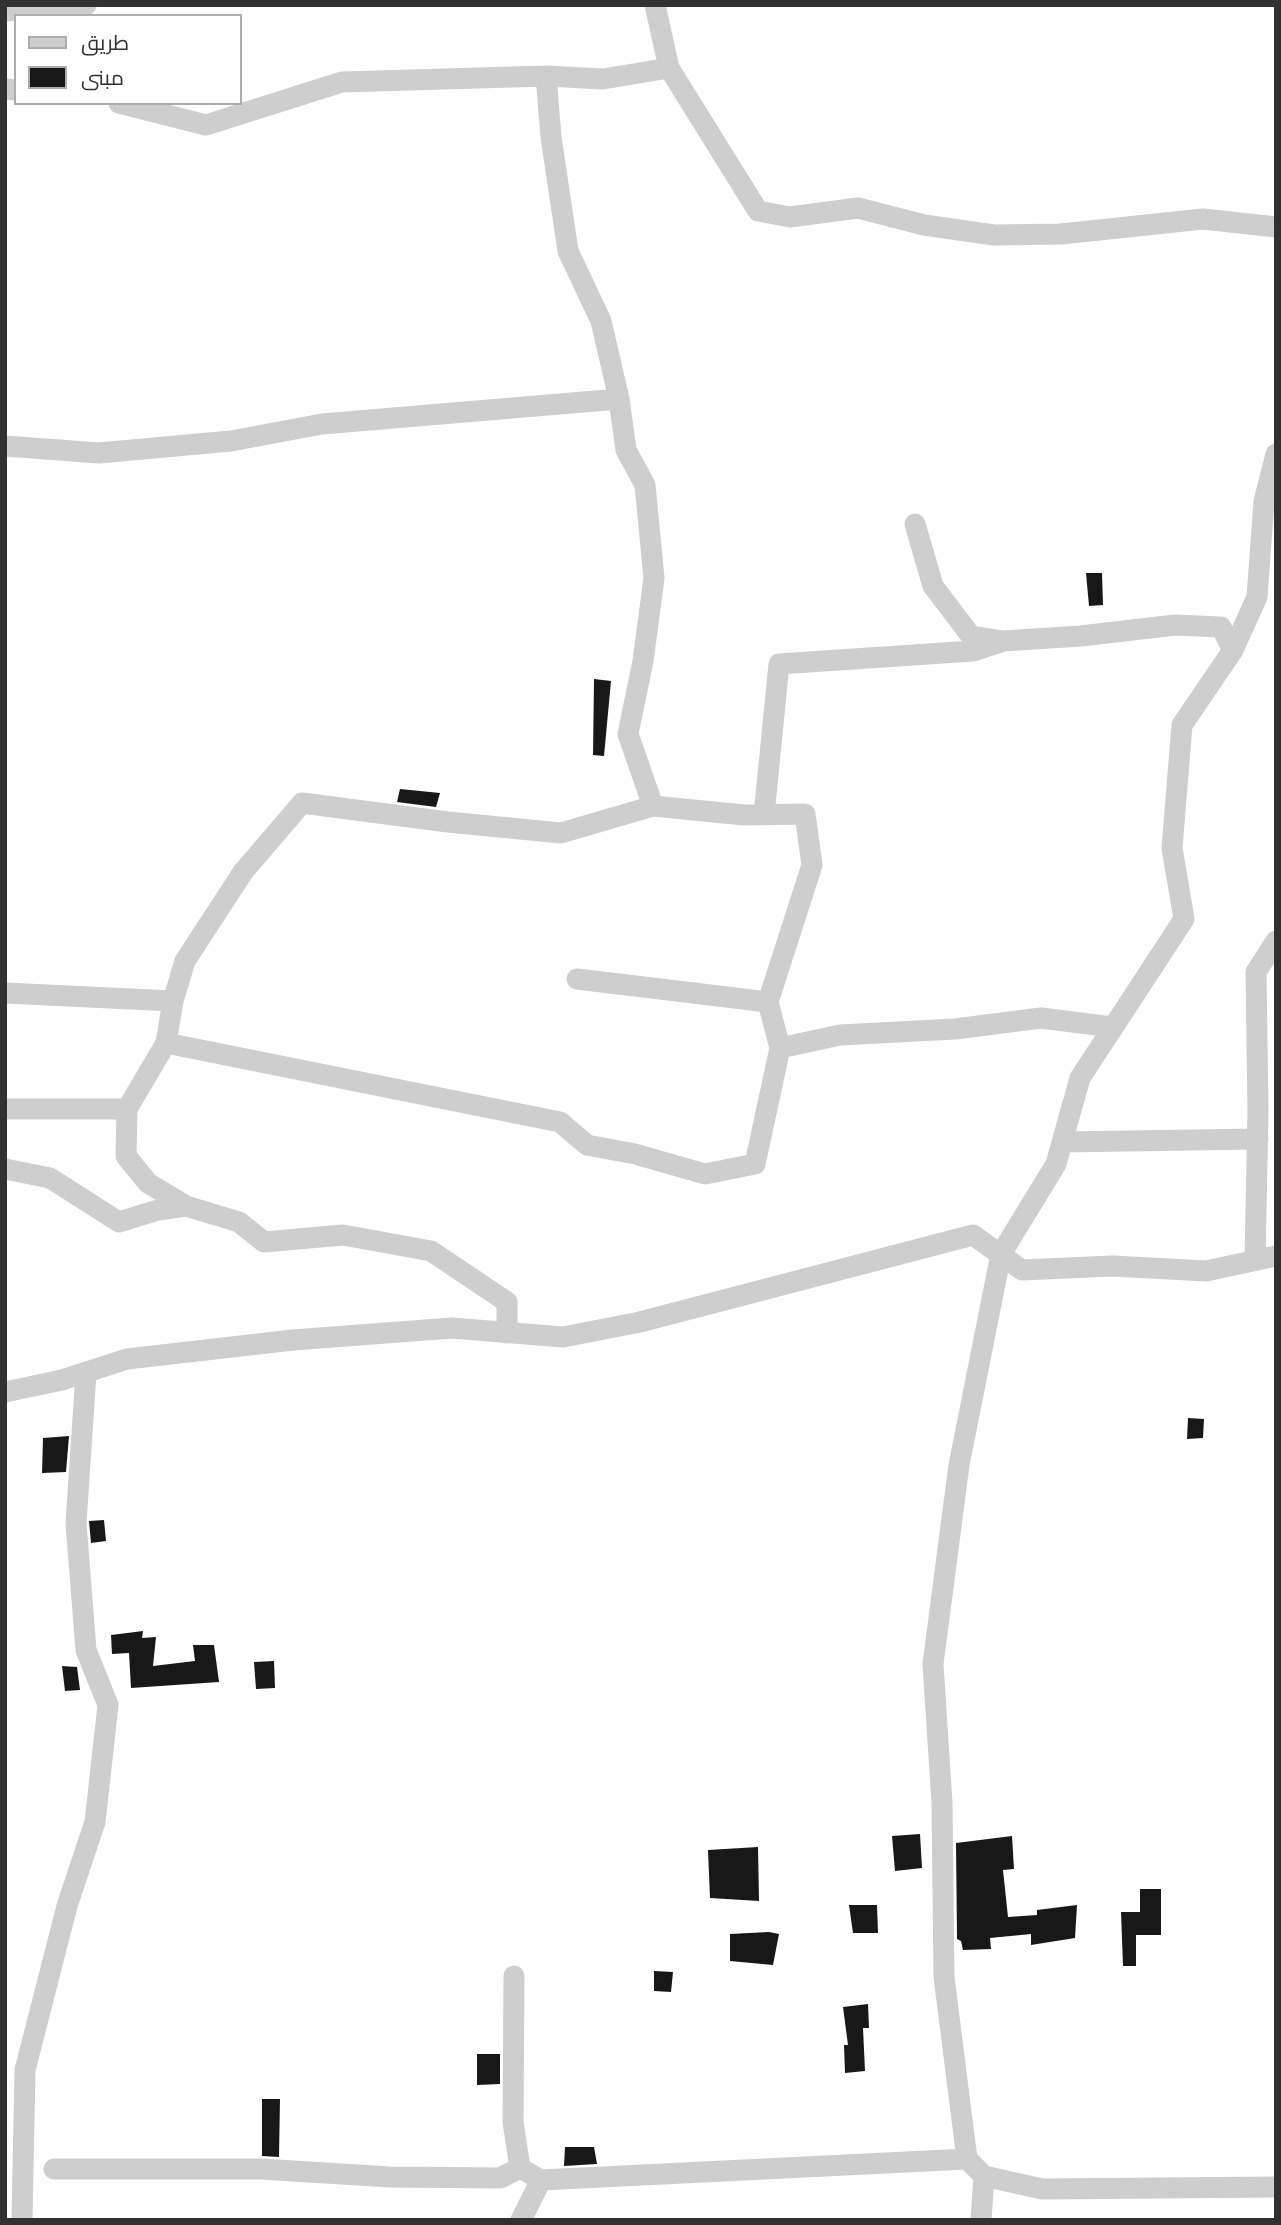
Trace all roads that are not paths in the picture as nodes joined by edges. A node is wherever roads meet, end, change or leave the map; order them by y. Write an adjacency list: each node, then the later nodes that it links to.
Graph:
1 (86, 5): 3 (street)
2 (655, 5): 4 (street)
3 (5, 11)
4 (669, 68): 5 (street); 7 (street)
5 (546, 76): 6 (street); 8 (street)
6 (127, 105)
7 (1276, 227)
8 (619, 399): 9 (street); 14 (street)
9 (5, 446)
10 (1276, 454): 13 (street)
11 (915, 524): 12 (street)
12 (1003, 641): 13 (street); 15 (street)
13 (1233, 650): 21 (street)
14 (653, 806): 15 (street); 19 (street)
15 (764, 815): 20 (street)
16 (1276, 941): 26 (street)
17 (577, 979): 20 (street)
18 (5, 993): 19 (street)
19 (173, 1001): 22 (street)
20 (768, 1002): 23 (street)
21 (1112, 1027): 23 (street); 27 (street)
22 (166, 1043): 23 (street); 25 (street)
23 (780, 1048)
24 (5, 1109): 25 (street)
25 (127, 1109): 29 (street)
26 (1258, 1139): 27 (street); 31 (street)
27 (1062, 1142): 30 (street)
28 (5, 1169): 29 (street)
29 (186, 1206): 32 (street)
30 (1001, 1254): 31 (street); 32 (street); 36 (street)
31 (1265, 1258)
32 (507, 1333): 33 (street)
33 (86, 1373): 34 (street); 42 (street)
34 (5, 1392)
35 (514, 1976): 37 (street)
36 (967, 2159): 39 (street); 40 (street)
37 (520, 2168): 38 (street); 40 (street)
38 (54, 2169)
39 (984, 2176): 41 (street); 44 (street)
40 (541, 2180): 43 (street)
41 (1276, 2187)
42 (22, 2220)
43 (521, 2220)
44 (981, 2220)

